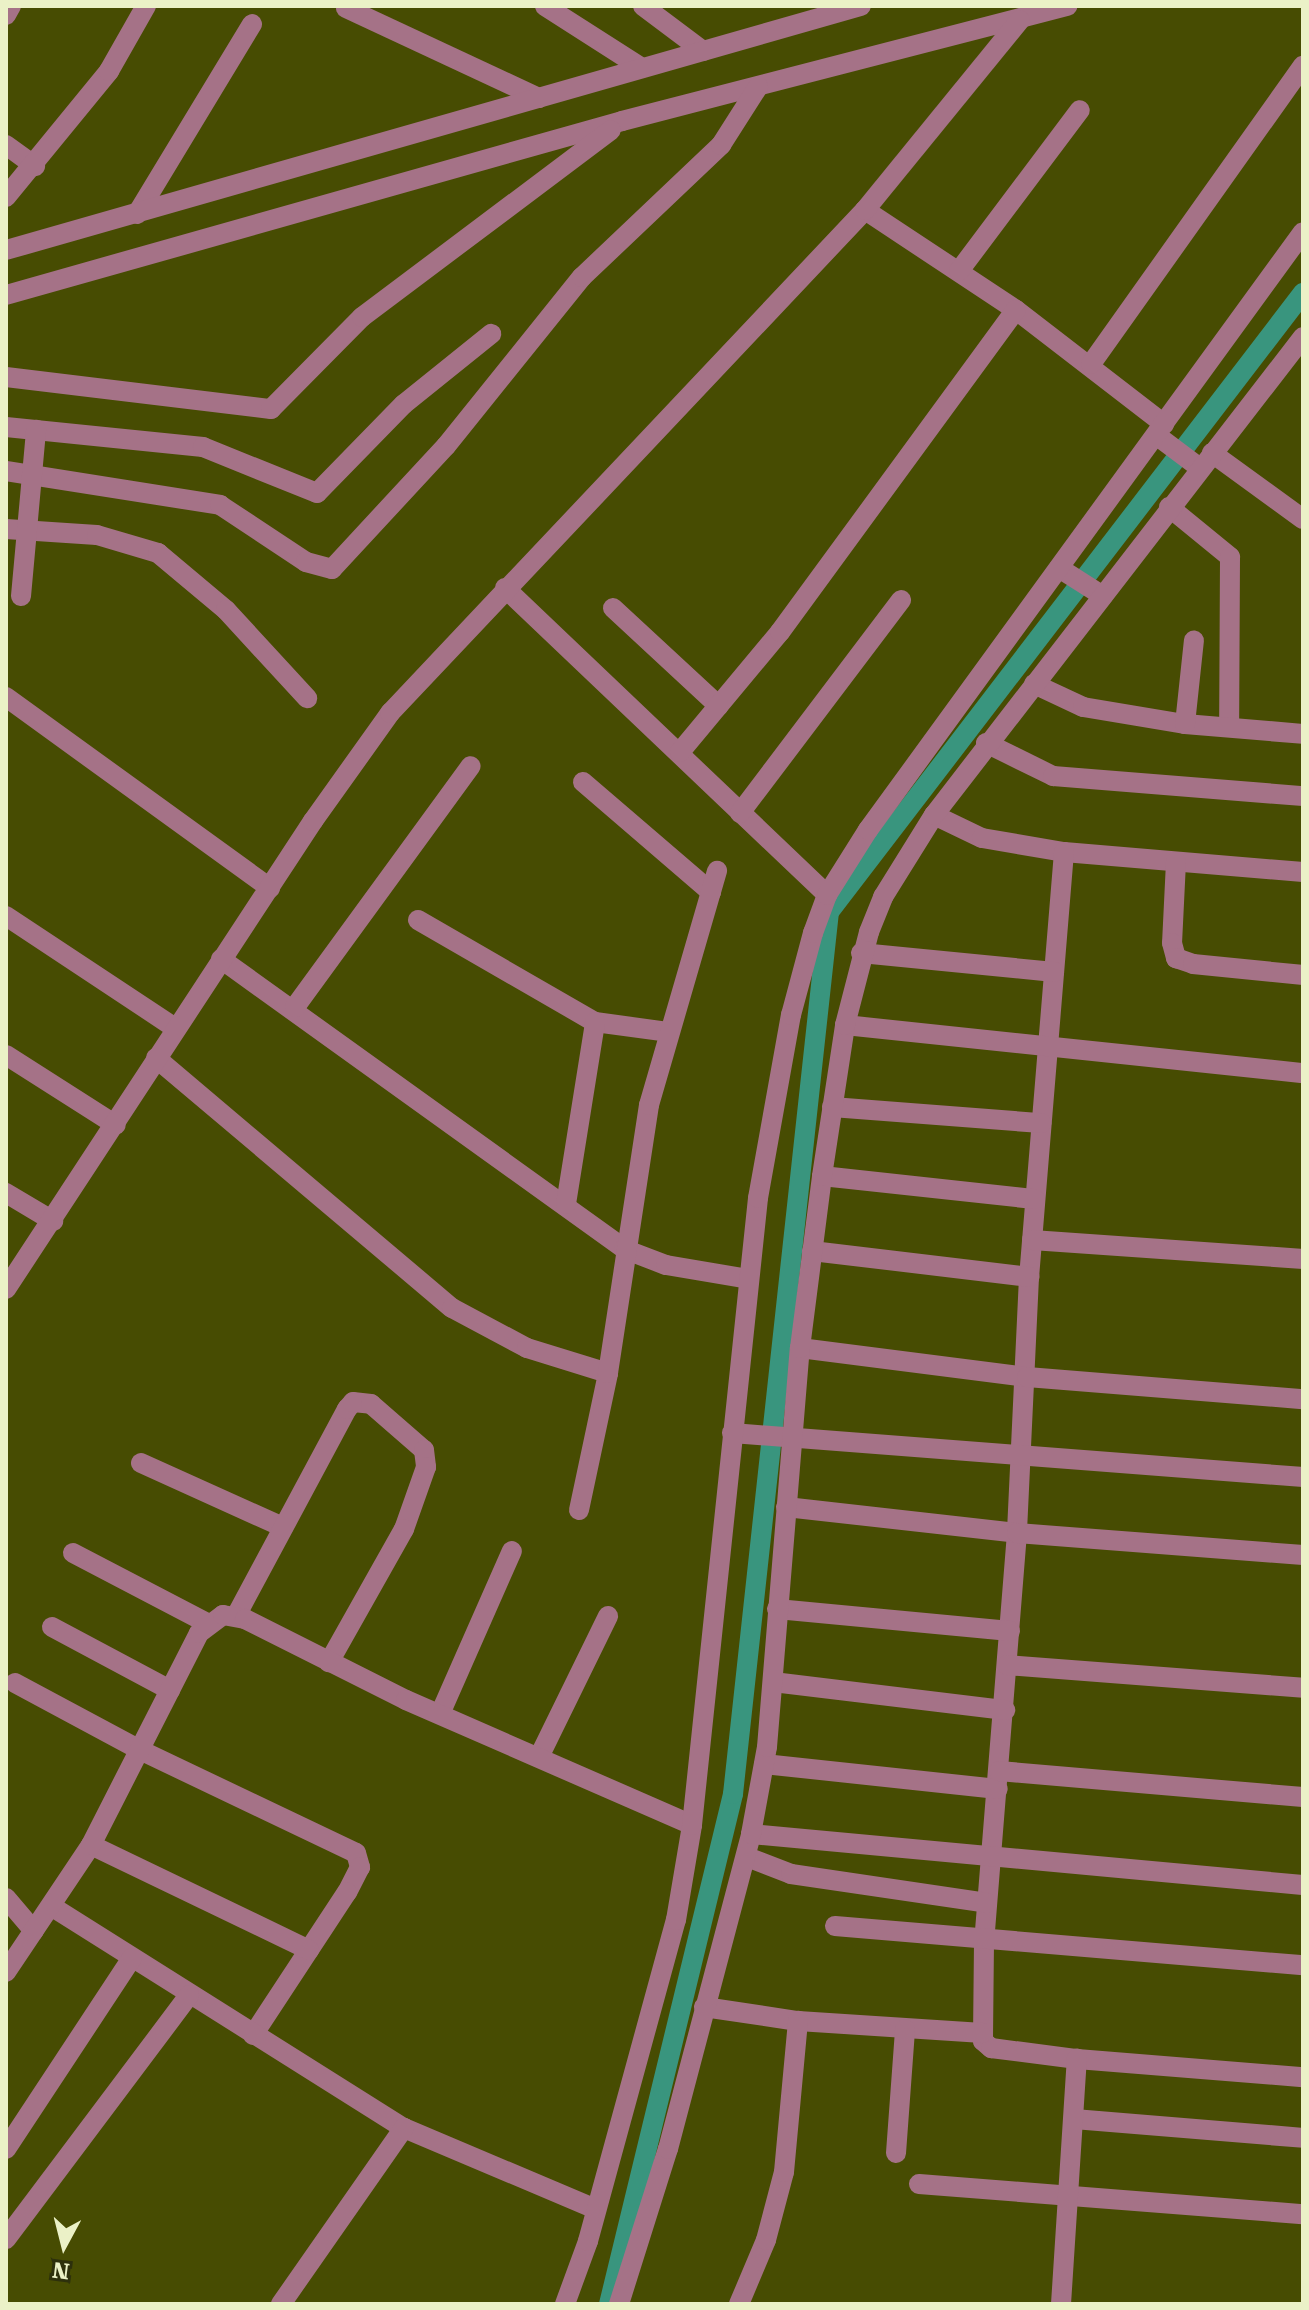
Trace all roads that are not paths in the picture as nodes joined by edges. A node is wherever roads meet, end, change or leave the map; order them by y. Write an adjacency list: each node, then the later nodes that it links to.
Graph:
1 (11, 6): 8 (street)
2 (146, 6): 19 (street)
3 (545, 6): 13 (street)
4 (643, 6): 11 (street)
5 (861, 6): 11 (street)
6 (1067, 6): 9 (street)
7 (346, 8): 15 (street)
8 (6, 15)
9 (1020, 20): 14 (street); 21 (street)
10 (252, 24): 22 (street)
11 (703, 51): 13 (street)
12 (1303, 66): 30 (street)
13 (642, 68): 15 (street)
14 (758, 87): 17 (street); 37 (street)
15 (539, 98): 22 (street)
16 (1080, 110): 25 (street)
17 (622, 121): 26 (street); 31 (street)
18 (6, 145): 19 (street)
19 (35, 166): 20 (street)
20 (6, 197)
21 (865, 210): 25 (street); 43 (street)
22 (137, 214): 24 (street)
23 (1303, 232): 33 (street)
24 (6, 250)
25 (959, 271): 27 (street)
26 (6, 295)
27 (1016, 310): 30 (street); 51 (street)
28 (491, 334): 34 (street)
29 (1303, 337): 35 (street)
30 (1091, 364): 33 (street)
31 (6, 377)
32 (6, 427): 34 (street)
33 (1160, 429): 35 (street); 42 (street)
34 (36, 430): 37 (street)
35 (1193, 457): 38 (street); 39 (street)
36 (6, 471): 37 (street)
37 (32, 475): 41 (street)
38 (1169, 507): 42 (street); 53 (street)
39 (1303, 519)
40 (6, 529): 41 (street)
41 (28, 530): 44 (street); 50 (street)
42 (1082, 582): 48 (street); 68 (street)
43 (505, 588): 56 (street); 66 (street)
44 (21, 596)
45 (901, 600): 60 (street)
46 (613, 608): 51 (street)
47 (1194, 640): 52 (street)
48 (1034, 684): 52 (street); 55 (street)
49 (6, 697): 66 (street)
50 (307, 698)
51 (719, 706): 56 (street)
52 (1185, 724): 53 (street)
53 (1229, 727): 54 (street)
54 (1303, 734)
55 (986, 743): 59 (street); 61 (street)
56 (680, 752): 60 (street)
57 (471, 766): 75 (street)
58 (583, 782): 67 (street)
59 (1303, 796)
60 (740, 813): 68 (street)
61 (934, 815): 62 (street); 71 (street)
62 (1064, 852): 63 (street); 73 (street)
63 (1176, 862): 65 (street); 74 (street)
64 (717, 871): 67 (street)
65 (1303, 872)
66 (270, 888): 72 (street)
67 (711, 892): 79 (street)
68 (827, 895): 97 (street)
69 (6, 916): 78 (street)
70 (418, 920): 76 (street)
71 (861, 953): 73 (street); 77 (street)
72 (221, 959): 75 (street); 78 (street)
73 (1054, 972): 80 (street)
74 (1303, 975)
75 (295, 1007): 90 (street)
76 (595, 1022): 79 (street); 90 (street)
77 (845, 1025): 80 (street); 84 (street)
78 (175, 1028): 82 (street)
79 (669, 1032): 93 (street)
80 (1048, 1047): 83 (street); 85 (street)
81 (6, 1055): 86 (street)
82 (156, 1058): 86 (street); 100 (street)
83 (1303, 1073)
84 (832, 1107): 85 (street); 87 (street)
85 (1041, 1123): 89 (street)
86 (116, 1125): 91 (street)
87 (822, 1176): 89 (street); 94 (street)
88 (6, 1193): 91 (street)
89 (1035, 1199): 92 (street)
90 (566, 1204): 93 (street)
91 (53, 1221): 98 (street)
92 (1032, 1240): 95 (street); 96 (street)
93 (624, 1249): 97 (street); 100 (street)
94 (812, 1251): 96 (street); 99 (street)
95 (1303, 1259)
96 (1029, 1277): 101 (street)
97 (749, 1279): 103 (street)
98 (6, 1289)
99 (800, 1348): 101 (street); 104 (street)
100 (608, 1373): 109 (street)
101 (1027, 1377): 102 (street); 105 (street)
102 (1303, 1399)
103 (741, 1433): 104 (street); 134 (street)
104 (783, 1434): 105 (street); 108 (street)
105 (1022, 1453): 107 (street); 111 (street)
106 (141, 1463): 110 (street)
107 (1303, 1477)
108 (786, 1507): 111 (street); 115 (street)
109 (579, 1510)
110 (283, 1527): 116 (street); 121 (street)
111 (1017, 1533): 114 (street); 120 (street)
112 (512, 1551): 128 (street)
113 (73, 1553): 118 (street)
114 (1303, 1555)
115 (777, 1609): 120 (street); 123 (street)
116 (236, 1616): 118 (street); 121 (street)
117 (608, 1616): 130 (street)
118 (207, 1623): 126 (street)
119 (52, 1627): 126 (street)
120 (1010, 1631): 122 (street)
121 (329, 1662): 128 (street)
122 (1007, 1665): 125 (street); 127 (street)
123 (773, 1682): 127 (street); 131 (street)
124 (15, 1683): 129 (street)
125 (1303, 1688)
126 (170, 1690): 129 (street)
127 (1005, 1710): 132 (street)
128 (440, 1714): 130 (street)
129 (140, 1750): 136 (street); 146 (street)
130 (539, 1757): 134 (street)
131 (764, 1764): 132 (street); 135 (street)
132 (998, 1780): 133 (street); 138 (street)
133 (1303, 1797)
134 (692, 1825): 165 (street)
135 (751, 1834): 137 (street); 138 (street)
136 (91, 1845): 142 (street); 146 (street)
137 (747, 1857): 141 (street); 151 (street)
138 (990, 1859): 139 (street); 141 (street)
139 (1303, 1885)
140 (6, 1898): 144 (street)
141 (987, 1903): 145 (street)
142 (51, 1906): 144 (street); 147 (street)
143 (835, 1926): 145 (street)
144 (34, 1931): 149 (street)
145 (984, 1942): 148 (street); 154 (street)
146 (309, 1950): 155 (street)
147 (132, 1958): 150 (street); 161 (street)
148 (1303, 1965)
149 (6, 1972)
150 (189, 1995): 155 (street); 167 (street)
151 (704, 2007): 152 (street); 170 (street)
152 (798, 2021): 153 (street); 171 (street)
153 (905, 2029): 154 (street); 162 (street)
154 (983, 2033): 156 (street)
155 (253, 2035): 159 (street)
156 (1077, 2059): 157 (street); 158 (street)
157 (1303, 2077)
158 (1074, 2119): 160 (street); 164 (street)
159 (404, 2128): 165 (street); 168 (street)
160 (1303, 2138)
161 (6, 2149)
162 (896, 2153)
163 (919, 2184): 164 (street)
164 (1068, 2194): 166 (street); 172 (street)
165 (596, 2209): 169 (street)
166 (1303, 2214)
167 (6, 2239)
168 (281, 2304)
169 (565, 2304)
170 (619, 2304)
171 (739, 2304)
172 (1061, 2304)

